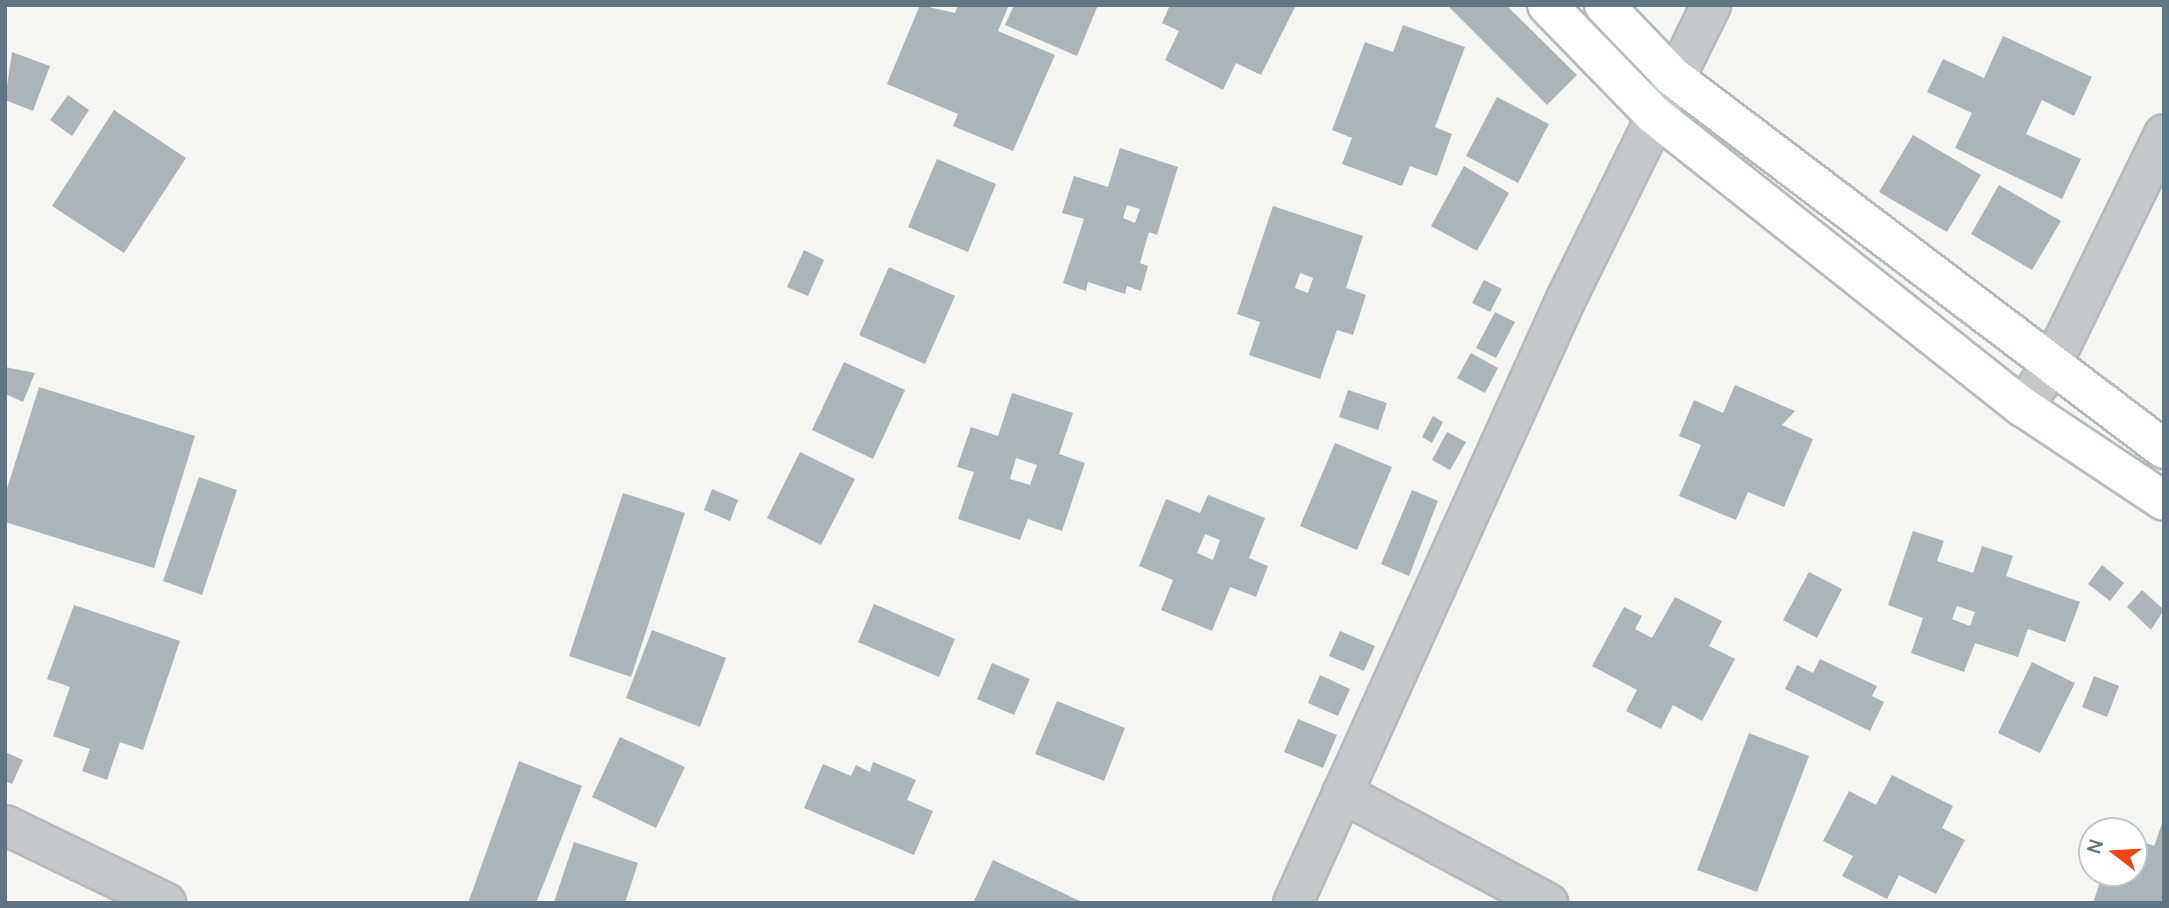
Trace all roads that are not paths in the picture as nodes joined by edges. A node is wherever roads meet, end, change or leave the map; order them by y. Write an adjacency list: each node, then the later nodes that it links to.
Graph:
1 (1547, 5): 5 (street)
2 (1604, 5): 4 (street)
3 (1712, 5): 4 (street)
4 (1673, 77): 5 (street); 7 (street)
5 (1654, 115): 8 (street); 11 (street)
6 (2164, 134): 7 (street)
7 (2050, 368): 8 (street); 9 (street)
8 (2023, 407): 10 (street)
9 (2164, 449)
10 (2164, 501)
11 (1342, 793): 14 (street); 15 (street)
12 (5, 825): 13 (street)
13 (166, 903)
14 (1293, 903)
15 (1548, 903)

